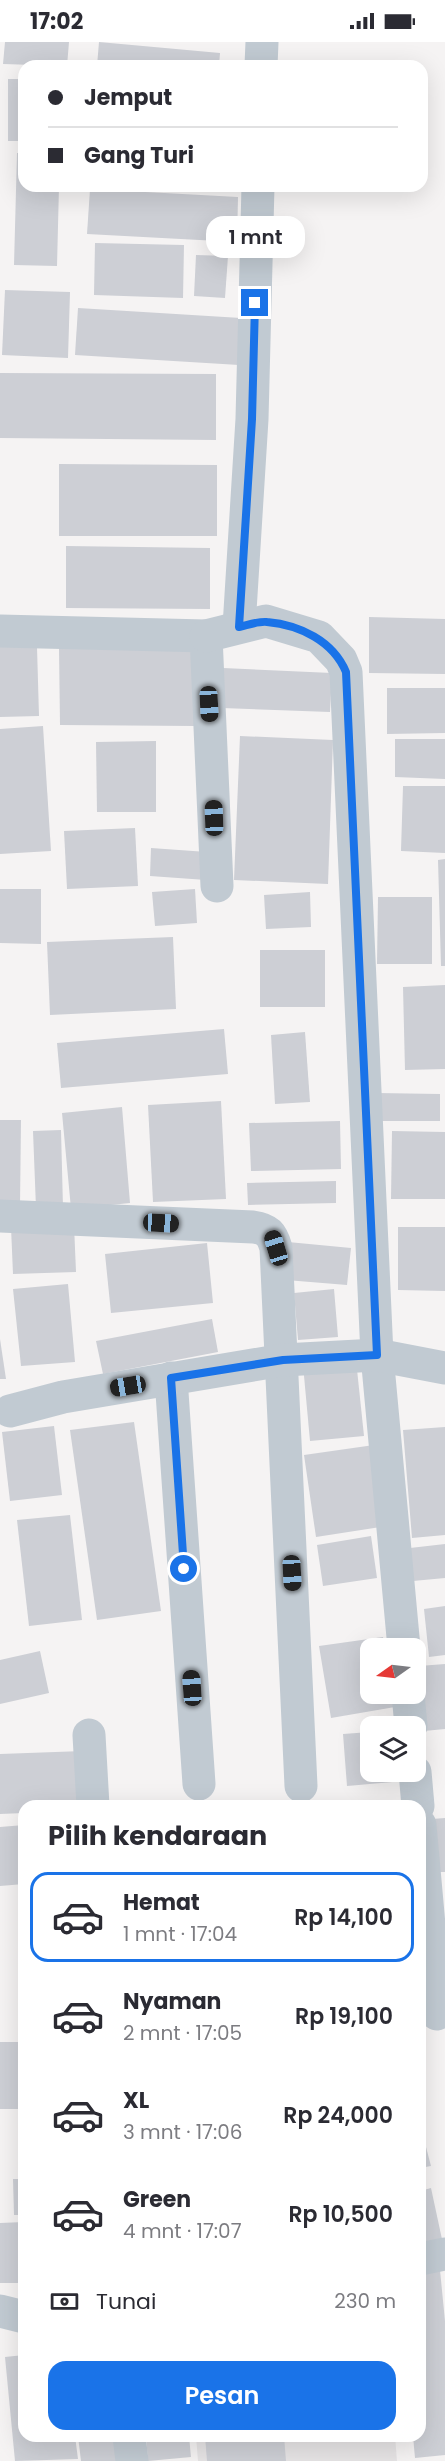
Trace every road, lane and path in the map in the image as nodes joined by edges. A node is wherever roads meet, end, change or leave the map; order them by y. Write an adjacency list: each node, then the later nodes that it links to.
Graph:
1 (262, 42): 2 (street)
2 (261, 60)
3 (258, 192): 4 (street)
4 (239, 627): 6 (street); 9 (street)
5 (0, 631): 6 (street)
6 (206, 636): 7 (street)
7 (217, 886)
8 (0, 1216): 10 (street)
9 (377, 1355): 10 (street); 11 (street); 14 (street)
10 (283, 1360): 12 (street); 18 (street)
11 (445, 1368)
12 (171, 1378): 13 (street); 17 (street)
13 (10, 1411)
14 (403, 1638)
15 (89, 1735): 19 (street)
16 (416, 1782): 20 (street)
17 (199, 1784)
18 (301, 1786)
19 (93, 1800)
20 (417, 1800)
21 (426, 1892): 22 (street)
22 (437, 2014)
23 (445, 2254): 24 (street)
24 (426, 2258)
25 (0, 2311): 26 (street)
26 (18, 2316)
27 (130, 2442): 28 (street)
28 (132, 2461)

